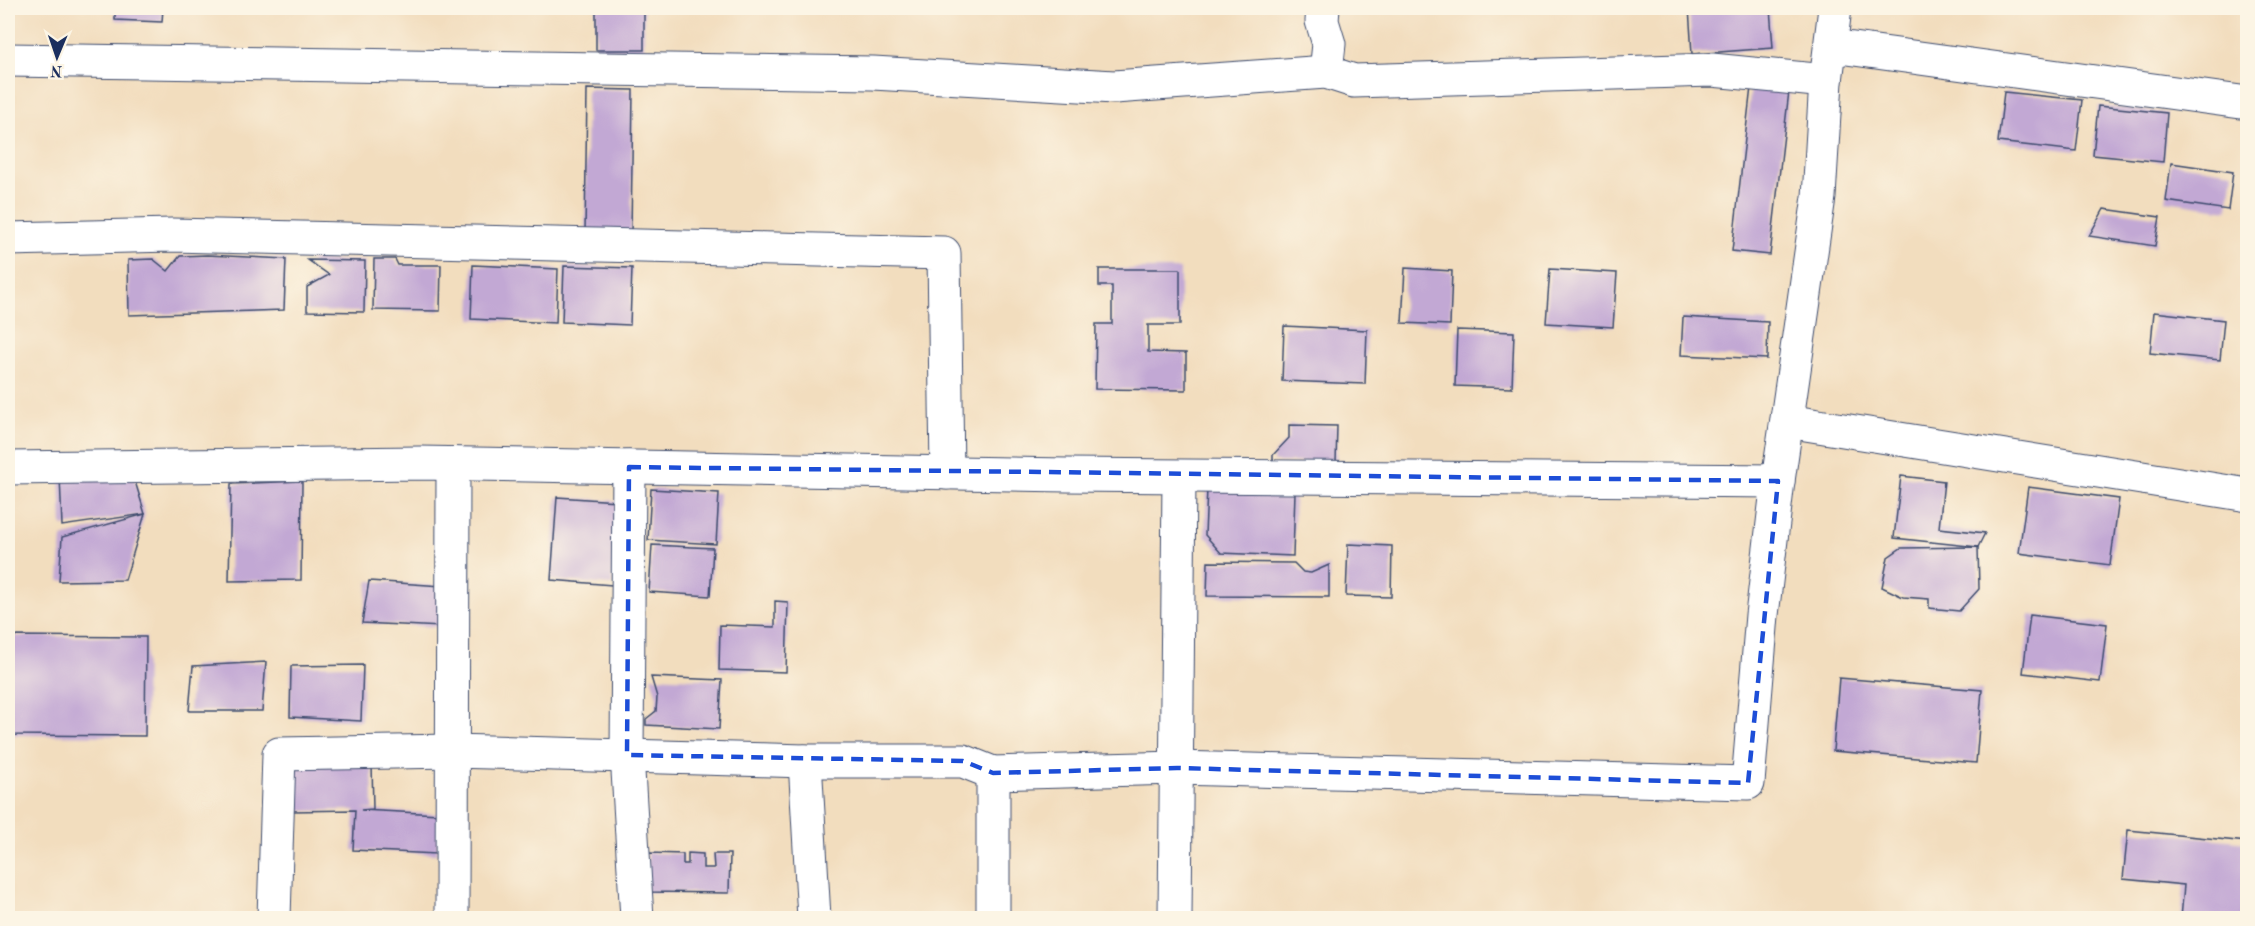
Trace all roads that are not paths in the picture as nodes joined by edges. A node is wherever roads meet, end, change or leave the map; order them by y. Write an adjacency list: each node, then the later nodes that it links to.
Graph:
1 (1323, 8): 5 (street)
2 (1835, 8): 3 (street)
3 (1832, 46): 6 (street); 7 (street)
4 (8, 60): 5 (street)
5 (1326, 72): 6 (street)
6 (1826, 81): 9 (street)
7 (2247, 103)
8 (8, 239): 13 (street)
9 (1786, 421): 15 (street); 16 (street)
10 (453, 464): 11 (street); 12 (street); 17 (street)
11 (628, 467): 13 (street); 18 (street)
12 (8, 468)
13 (947, 473): 14 (street)
14 (1179, 477): 15 (street); 20 (street)
15 (1778, 482): 20 (street)
16 (2247, 488)
17 (452, 751): 18 (street); 22 (street); 23 (street)
18 (627, 755): 19 (street); 24 (street)
19 (805, 761): 21 (street); 25 (street)
20 (1177, 768): 21 (street); 27 (street)
21 (993, 773): 26 (street)
22 (274, 918)
23 (452, 918)
24 (637, 918)
25 (814, 918)
26 (993, 918)
27 (1174, 918)

